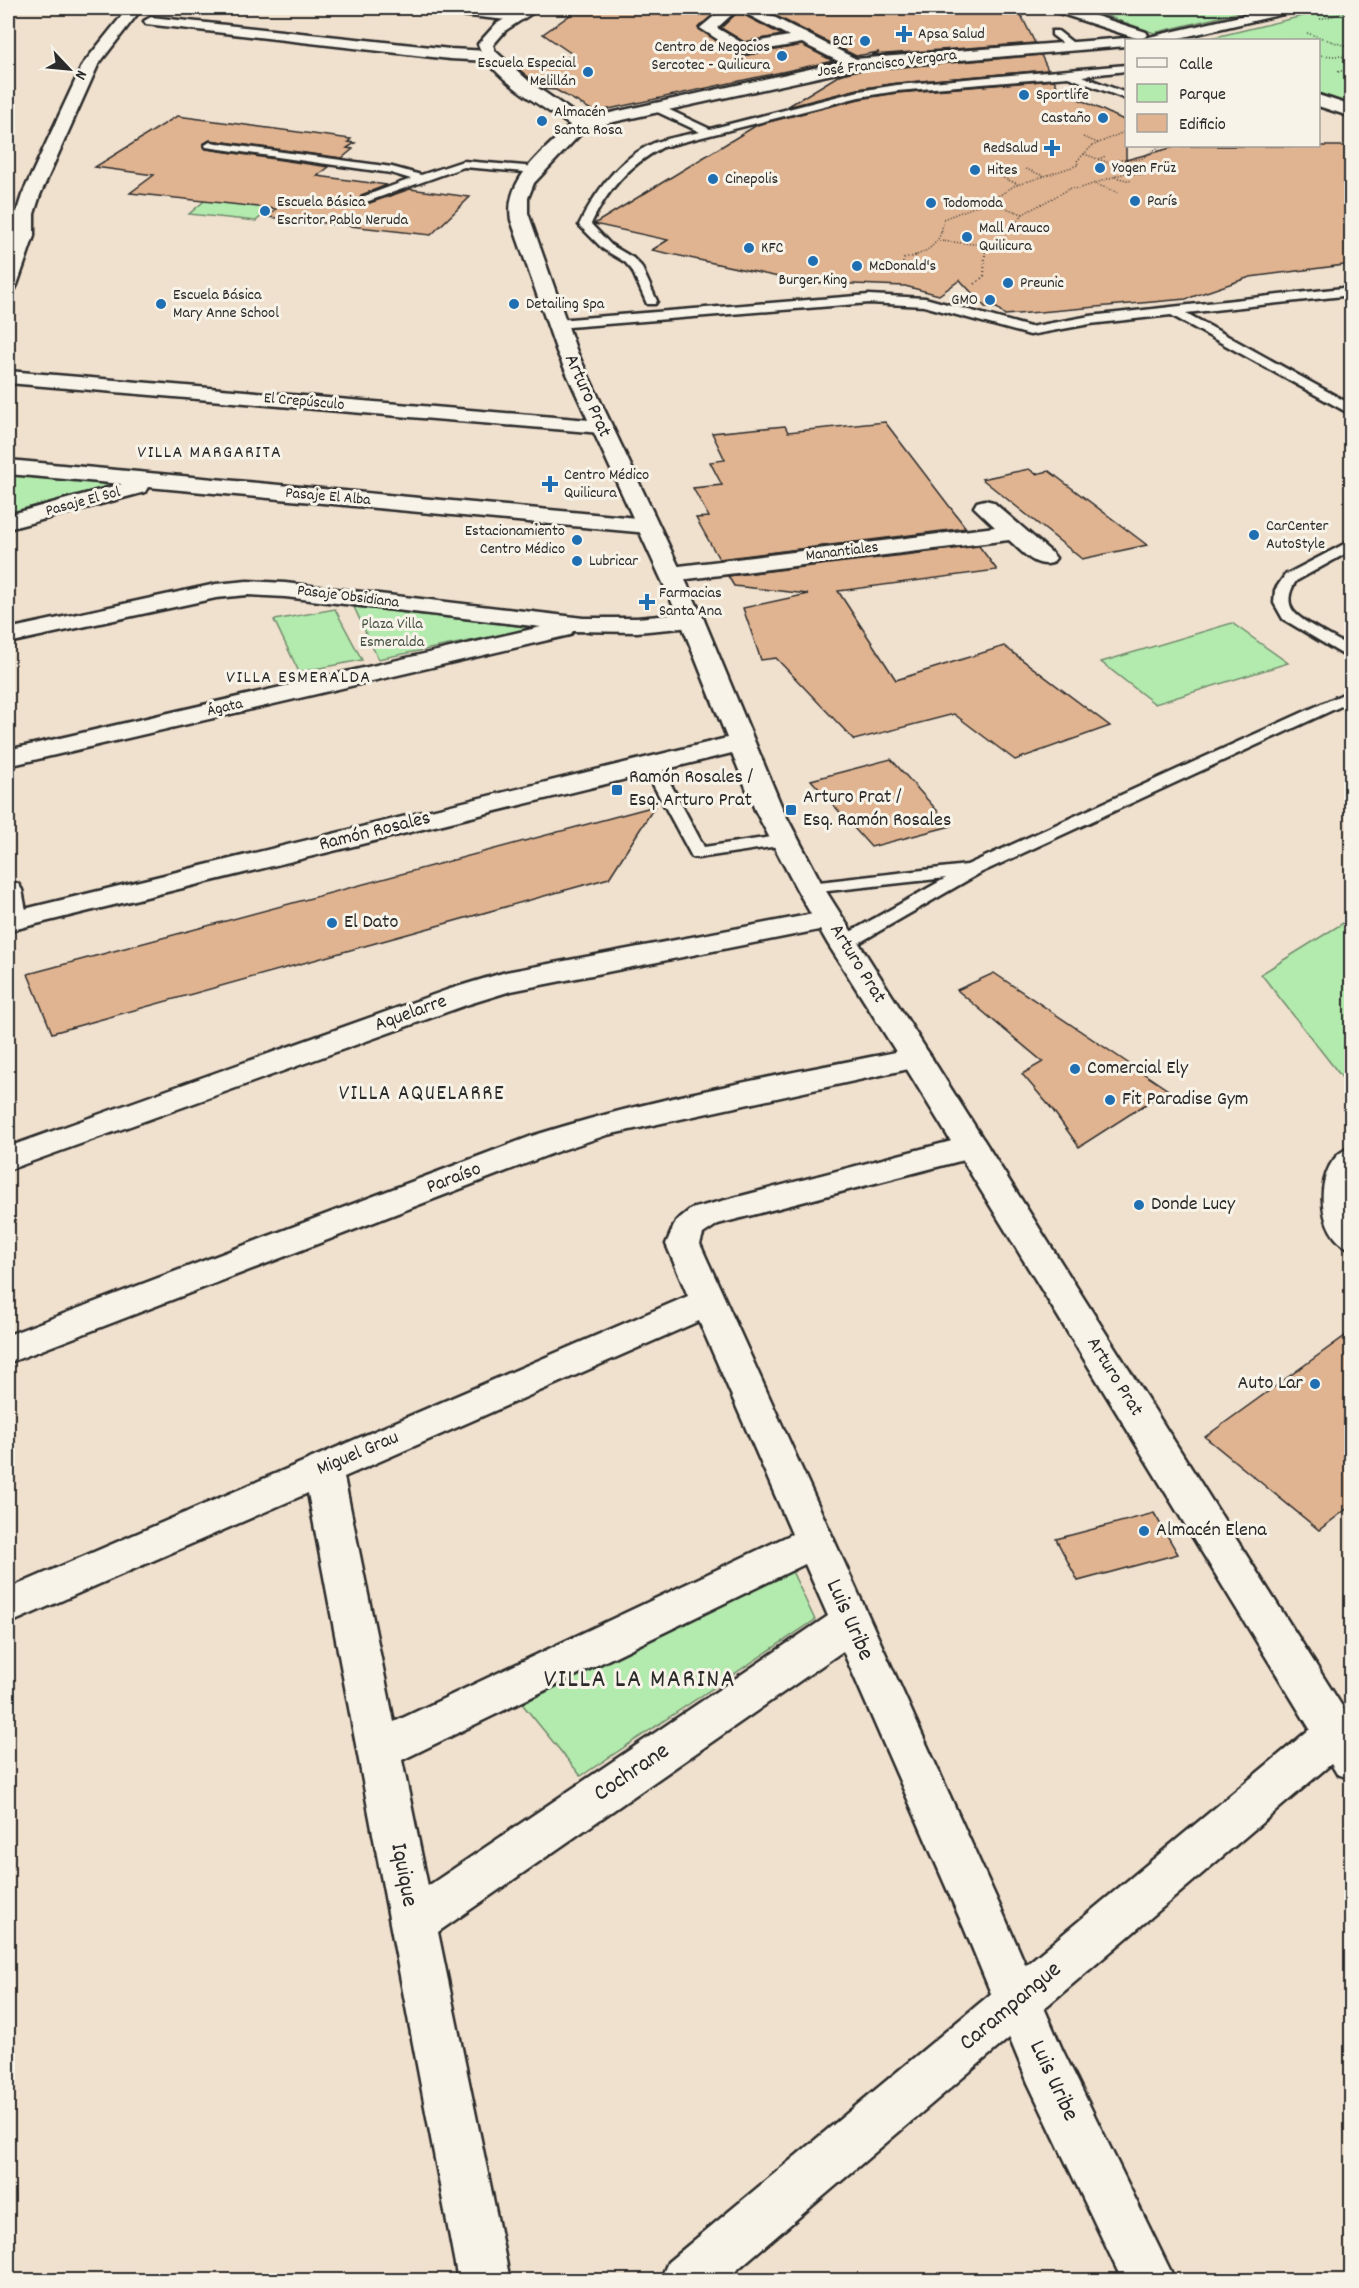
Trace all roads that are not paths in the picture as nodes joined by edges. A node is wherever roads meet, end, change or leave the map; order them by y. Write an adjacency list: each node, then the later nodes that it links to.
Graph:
1 (135, 8): 30 (street)
2 (433, 8): 9 (street)
3 (533, 8): 9 (street)
4 (732, 8): 11 (street)
5 (746, 8): 11 (street)
6 (1058, 8): 12 (street)
7 (1291, 8): 13 (street)
8 (158, 11): 16 (street)
9 (516, 17): 16 (street)
10 (1055, 33): 15 (lane)
11 (804, 38): 17 (street)
12 (1148, 39)
13 (1155, 39)
14 (1125, 42): 15 (street, José Francisco Vergara)
15 (1072, 46): 17 (street, José Francisco Vergara)
16 (489, 56): 24 (street)
17 (855, 64): 22 (street, José Francisco Vergara)
18 (1125, 68): 19 (lane)
19 (1069, 74): 20 (lane); 25 (lane)
20 (1125, 96)
21 (1320, 101): 23 (street)
22 (655, 108): 24 (street, José Francisco Vergara); 25 (lane)
23 (1352, 112)
24 (580, 124): 27 (street, Arturo Prat)
25 (709, 132): 32 (lane)
26 (210, 145): 28 (lane)
27 (536, 170): 28 (lane); 34 (street, Arturo Prat)
28 (422, 179): 29 (lane)
29 (366, 199)
30 (8, 285)
31 (1352, 291): 33 (lane)
32 (651, 301)
33 (1172, 310): 34 (lane); 36 (lane)
34 (557, 324): 37 (street, Arturo Prat)
35 (8, 377): 37 (street, El Crepúsculo)
36 (1352, 411)
37 (601, 427): 42 (street, Arturo Prat)
38 (8, 467): 39 (street, Pasaje El Alba)
39 (159, 481): 41 (street, Pasaje El Sol); 42 (street, Pasaje El Alba)
40 (985, 507): 43 (street)
41 (8, 522)
42 (648, 526): 46 (street, Arturo Prat)
43 (1014, 532): 45 (street); 46 (street, Manantiales)
44 (1352, 544): 50 (lane)
45 (1044, 558)
46 (671, 574): 47 (street, Arturo Prat)
47 (692, 620): 48 (street, Pasaje Obsidiana); 52 (street, Arturo Prat)
48 (583, 625): 49 (street, Pasaje Obsidiana); 53 (street, Ágata)
49 (8, 636)
50 (1352, 655)
51 (1352, 695): 56 (lane)
52 (743, 742): 54 (street, Ramón Rosales); 55 (street, Arturo Prat)
53 (8, 758)
54 (651, 764): 55 (lane); 59 (street, Ramón Rosales)
55 (785, 840): 57 (street, Arturo Prat)
56 (974, 869): 57 (lane); 60 (lane)
57 (810, 888): 60 (street, Arturo Prat)
58 (8, 890): 59 (street)
59 (10, 922)
60 (836, 932): 61 (street, Arturo Prat); 64 (street, Aquelarre)
61 (916, 1058): 62 (street, Arturo Prat); 67 (street, Paraíso)
62 (971, 1147): 66 (street, Luis Uribe); 72 (street, Arturo Prat)
63 (1352, 1154): 65 (lane)
64 (8, 1159)
65 (1352, 1241)
66 (709, 1302): 68 (street, Miguel Grau); 69 (street, Luis Uribe)
67 (8, 1349)
68 (323, 1469): 70 (street, Miguel Grau); 73 (street, Iquique)
69 (814, 1542): 71 (street, Luis Uribe); 73 (street)
70 (8, 1607)
71 (850, 1623): 74 (street, Cochrane); 75 (street, Luis Uribe)
72 (1343, 1747): 75 (street, Carampangue)
73 (379, 1750): 74 (street, Iquique)
74 (413, 1923): 76 (street, Iquique)
75 (1017, 2001): 77 (street, Carampangue); 78 (street, Luis Uribe)
76 (484, 2280)
77 (686, 2280)
78 (1149, 2280)

